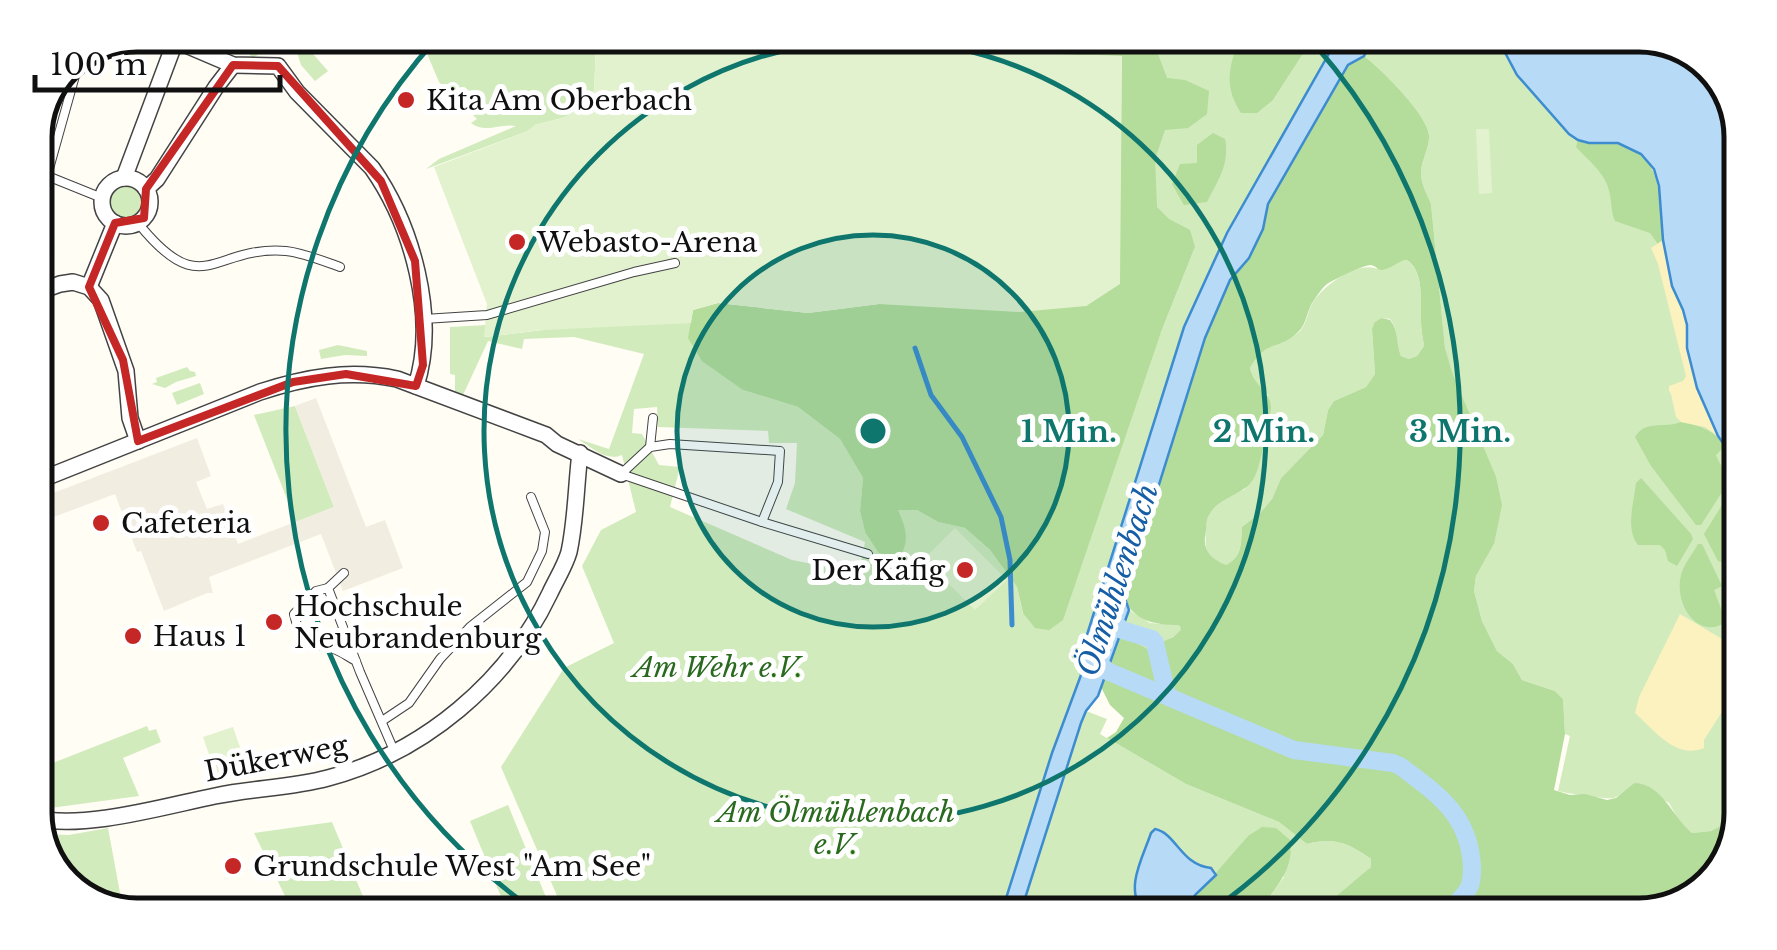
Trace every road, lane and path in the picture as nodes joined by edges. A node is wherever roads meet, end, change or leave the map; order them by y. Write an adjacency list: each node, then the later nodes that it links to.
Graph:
1 (171, 52): 7 (street)
2 (206, 52): 3 (street)
3 (233, 65): 8 (street); 16 (street)
4 (73, 82): 5 (lane)
5 (53, 155)
6 (53, 178): 9 (lane)
7 (124, 178): 8 (street); 9 (street)
8 (146, 190): 10 (street)
9 (102, 198): 11 (street)
10 (138, 222): 11 (street); 13 (lane)
11 (115, 224): 14 (street)
12 (675, 263): 16 (lane)
13 (340, 267)
14 (89, 286): 15 (street); 19 (street)
15 (53, 287)
16 (424, 319): 17 (street)
17 (416, 386): 19 (street); 21 (street)
18 (653, 418): 20 (lane)
19 (138, 441): 23 (street)
20 (650, 447): 22 (lane); 25 (lane)
21 (580, 453): 22 (street); 31 (street, Dükerweg)
22 (621, 474): 25 (lane)
23 (53, 475)
24 (532, 497): 30 (lane)
25 (762, 522): 26 (lane)
26 (868, 554)
27 (344, 573): 28 (lane)
28 (328, 588): 29 (lane); 29 (lane)
29 (356, 661): 30 (lane)
30 (382, 721): 31 (lane)
31 (395, 753): 32 (street, Dükerweg)
32 (54, 822)

